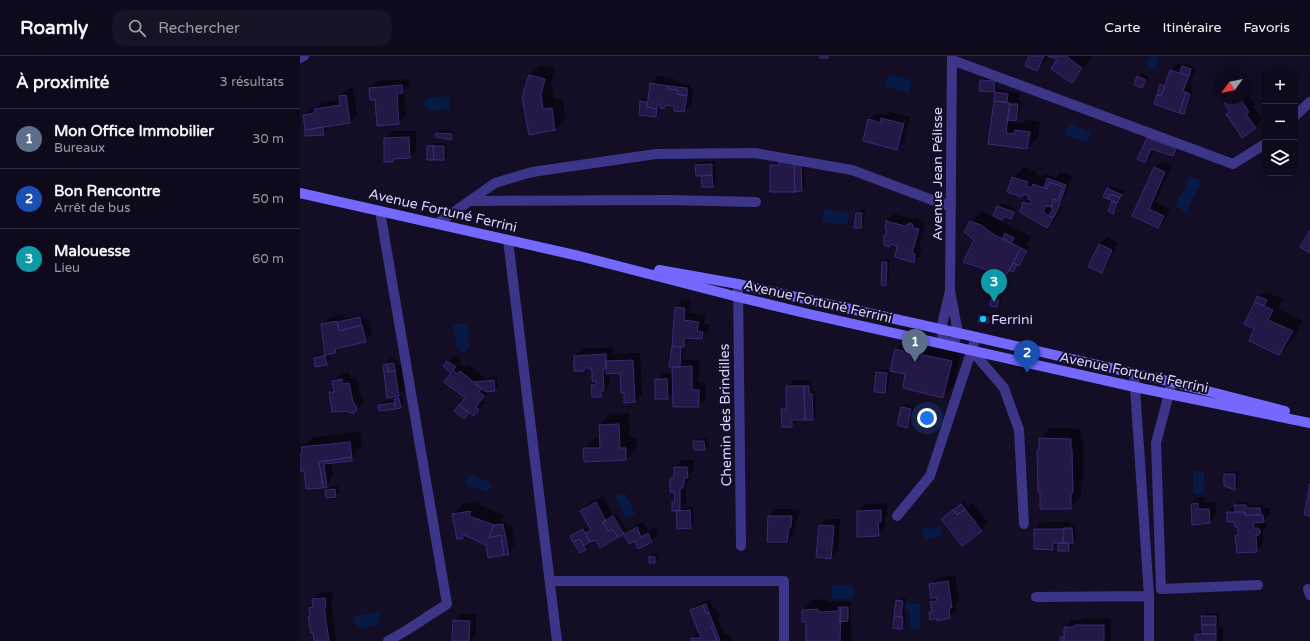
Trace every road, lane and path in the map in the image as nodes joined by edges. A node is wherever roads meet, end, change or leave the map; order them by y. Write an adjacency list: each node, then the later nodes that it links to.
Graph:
1 (304, 56): 2 (street)
2 (300, 58)
3 (952, 58): 6 (street); 10 (street, Avenue Jean Pélisse)
4 (1310, 102): 5 (street)
5 (1298, 113)
6 (1262, 146)
7 (300, 193): 11 (main road, Avenue Fortuné Ferrini)
8 (469, 201): 9 (street); 10 (street); 12 (street)
9 (756, 202)
10 (951, 207): 16 (street, Avenue Jean Pélisse)
11 (380, 211): 12 (main road, Avenue Fortuné Ferrini); 36 (street)
12 (438, 224): 13 (main road, Avenue Fortuné Ferrini)
13 (508, 240): 14 (main road, Avenue Fortuné Ferrini); 32 (street)
14 (579, 256): 15 (main road, Avenue Fortuné Ferrini); 17 (main road, Avenue Fortuné Ferrini)
15 (738, 284): 17 (street, Chemin des Brindilles); 18 (main road, Avenue Fortuné Ferrini)
16 (950, 291): 18 (street, Avenue Jean Pélisse); 19 (street, Avenue Jean Pélisse)
17 (738, 297): 21 (main road, Avenue Fortuné Ferrini); 31 (street, Chemin des Brindilles)
18 (941, 329): 19 (main road, Avenue Fortuné Ferrini); 21 (street)
19 (958, 333): 20 (main road, Avenue Fortuné Ferrini); 21 (street)
20 (976, 337): 22 (street); 23 (main road, Avenue Fortuné Ferrini)
21 (948, 345): 22 (main road, Avenue Fortuné Ferrini)
22 (972, 350): 25 (main road, Avenue Fortuné Ferrini); 29 (street); 30 (street)
23 (1134, 373): 24 (main road, Avenue Fortuné Ferrini); 25 (street)
24 (1172, 382): 26 (street); 27 (main road, Avenue Fortuné Ferrini)
25 (1135, 387): 26 (main road, Avenue Fortuné Ferrini); 34 (street)
26 (1168, 394): 28 (main road, Avenue Fortuné Ferrini); 33 (street)
27 (1310, 418)
28 (1310, 423)
29 (896, 516)
30 (1024, 524)
31 (741, 546)
32 (550, 581): 37 (street); 38 (street)
33 (1258, 585)
34 (1149, 596): 35 (street); 39 (street)
35 (1036, 597)
36 (388, 641)
37 (557, 641)
38 (784, 641)
39 (1149, 641)

